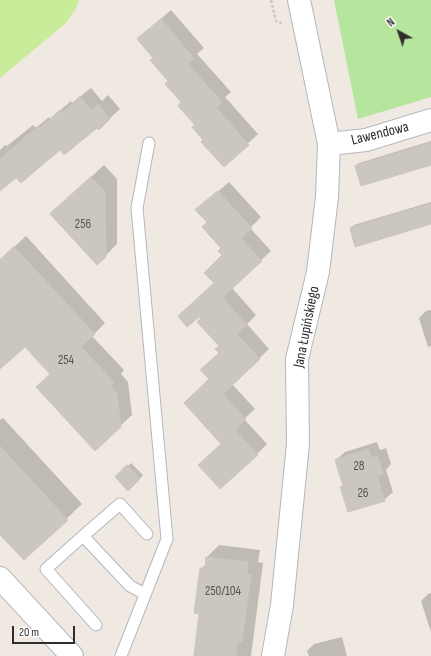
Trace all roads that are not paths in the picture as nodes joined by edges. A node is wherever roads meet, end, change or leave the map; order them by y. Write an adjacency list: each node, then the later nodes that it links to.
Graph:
1 (299, 0): 4 (street, Jana Łupińskiego)
2 (431, 120): 4 (street, Lawendowa)
3 (149, 143): 8 (lane)
4 (329, 144): 12 (street, Jana Łupińskiego)
5 (147, 534): 6 (lane)
6 (84, 536): 8 (lane); 9 (lane)
7 (0, 578): 10 (street)
8 (145, 594): 11 (lane)
9 (96, 625)
10 (72, 656)
11 (121, 656)
12 (273, 656)

